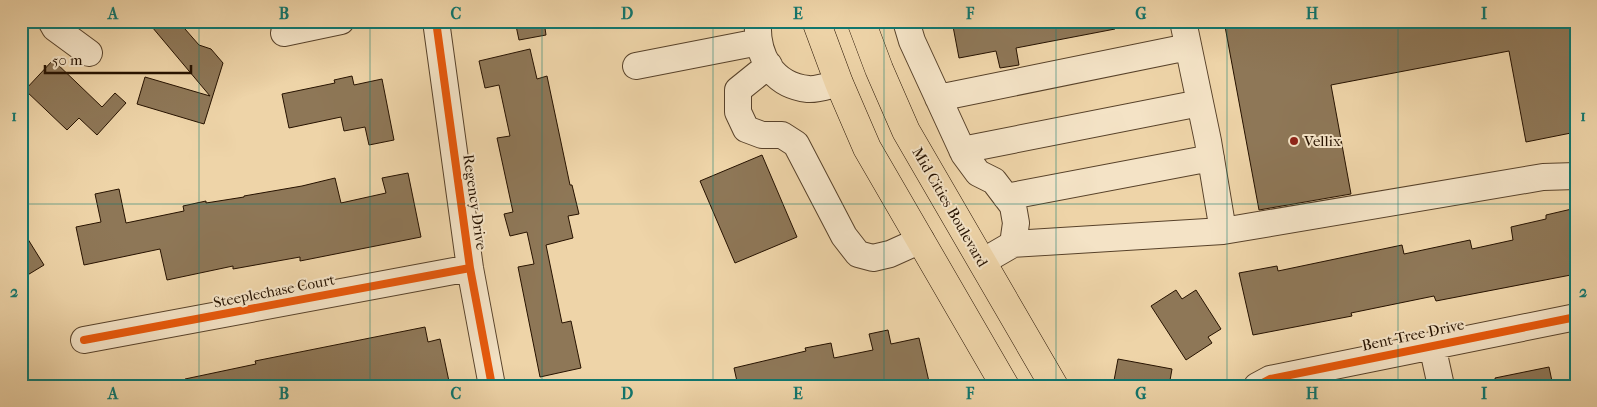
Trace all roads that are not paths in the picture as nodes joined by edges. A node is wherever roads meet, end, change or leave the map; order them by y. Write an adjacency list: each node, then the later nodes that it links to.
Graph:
1 (51, 21): 11 (street)
2 (342, 21): 8 (street)
3 (436, 21): 25 (street, Regency Drive)
4 (816, 21): 14 (main road)
5 (861, 21): 13 (main road, Mid Cities Boulevard)
6 (906, 21): 15 (street)
7 (1183, 21): 10 (street)
8 (284, 34)
9 (762, 43): 12 (street); 14 (street); 22 (street)
10 (1188, 47): 15 (street); 16 (street)
11 (89, 53)
12 (636, 66)
13 (879, 69): 14 (main road); 24 (main road, Mid Cities Boulevard)
14 (839, 83): 22 (main road)
15 (938, 98): 17 (street)
16 (1200, 103): 17 (street); 18 (street)
17 (962, 150): 20 (street)
18 (1211, 158): 20 (street); 21 (street)
19 (1576, 176): 21 (street)
20 (1006, 197): 23 (street)
21 (1223, 231): 23 (street)
22 (921, 240): 30 (main road)
23 (1013, 244): 24 (street)
24 (982, 262): 31 (main road, Mid Cities Boulevard)
25 (470, 268): 27 (street, Steeplechase Court); 29 (street, Regency Drive)
26 (1576, 316): 28 (street, Bent Tree Drive)
27 (84, 340)
28 (1432, 345): 32 (street, Bent Tree Drive); 33 (street)
29 (492, 386)
30 (1006, 386)
31 (1054, 386)
32 (1257, 386)
33 (1440, 386)

